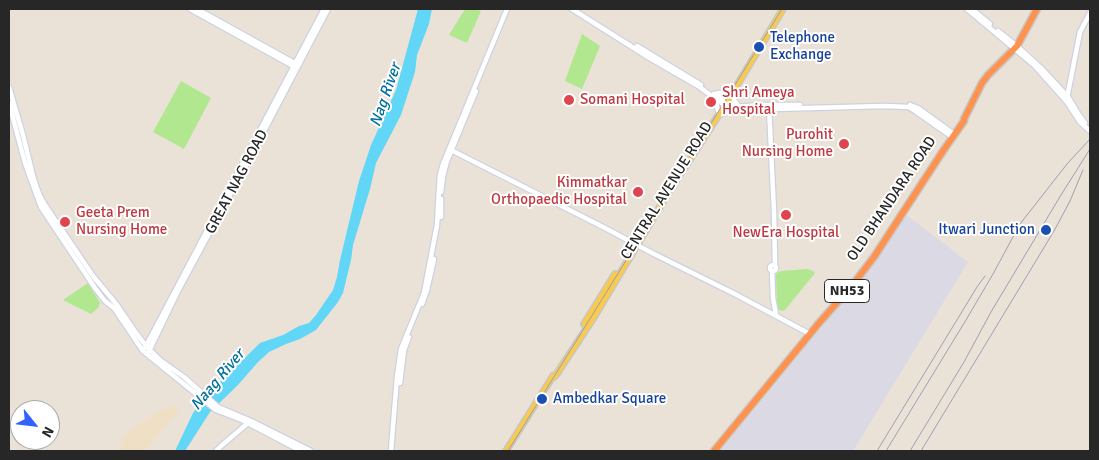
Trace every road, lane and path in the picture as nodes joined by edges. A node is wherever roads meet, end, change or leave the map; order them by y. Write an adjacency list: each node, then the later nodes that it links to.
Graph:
1 (190, 9): 13 (main road)
2 (196, 9): 13 (main road)
3 (326, 9): 13 (main road, GREAT NAG ROAD)
4 (509, 9): 26 (main road)
5 (572, 9): 16 (main road)
6 (576, 9): 16 (main road)
7 (781, 9): 15 (main road)
8 (968, 9): 12 (main road)
9 (972, 9): 12 (main road)
10 (1037, 9): 12 (highway, OLD BHANDARA ROAD / NH53)
11 (1089, 16): 19 (main road)
12 (1016, 47): 19 (main road); 25 (highway, OLD BHANDARA ROAD / NH53)
13 (296, 66): 30 (main road, GREAT NAG ROAD)
14 (9, 88): 30 (main road)
15 (732, 91): 16 (main road); 18 (main road); 20 (main road)
16 (714, 96): 18 (main road); 23 (main road)
17 (9, 102): 30 (main road)
18 (725, 103): 20 (main road); 22 (main road); 23 (main road)
19 (1070, 103): 24 (main road)
20 (739, 107): 21 (main road)
21 (769, 107): 22 (main road); 25 (main road); 28 (main road)
22 (734, 110): 23 (main road)
23 (718, 113): 27 (main road)
24 (1090, 129)
25 (953, 135): 29 (highway, OLD BHANDARA ROAD / NH53)
26 (450, 150): 27 (main road); 38 (main road)
27 (636, 245): 28 (main road); 32 (main road)
28 (776, 316): 29 (main road)
29 (808, 335): 31 (highway, OLD BHANDARA ROAD / NH53)
30 (146, 350): 33 (main road)
31 (778, 371): 41 (highway, OLD BHANDARA ROAD / NH53); 42 (highway, NH53)
32 (554, 376): 39 (main road); 40 (main road)
33 (217, 408): 34 (main road); 37 (main road)
34 (248, 423): 35 (main road); 36 (main road)
35 (216, 451)
36 (302, 451)
37 (310, 451)
38 (393, 451)
39 (506, 451)
40 (511, 451)
41 (709, 451)
42 (714, 451)

